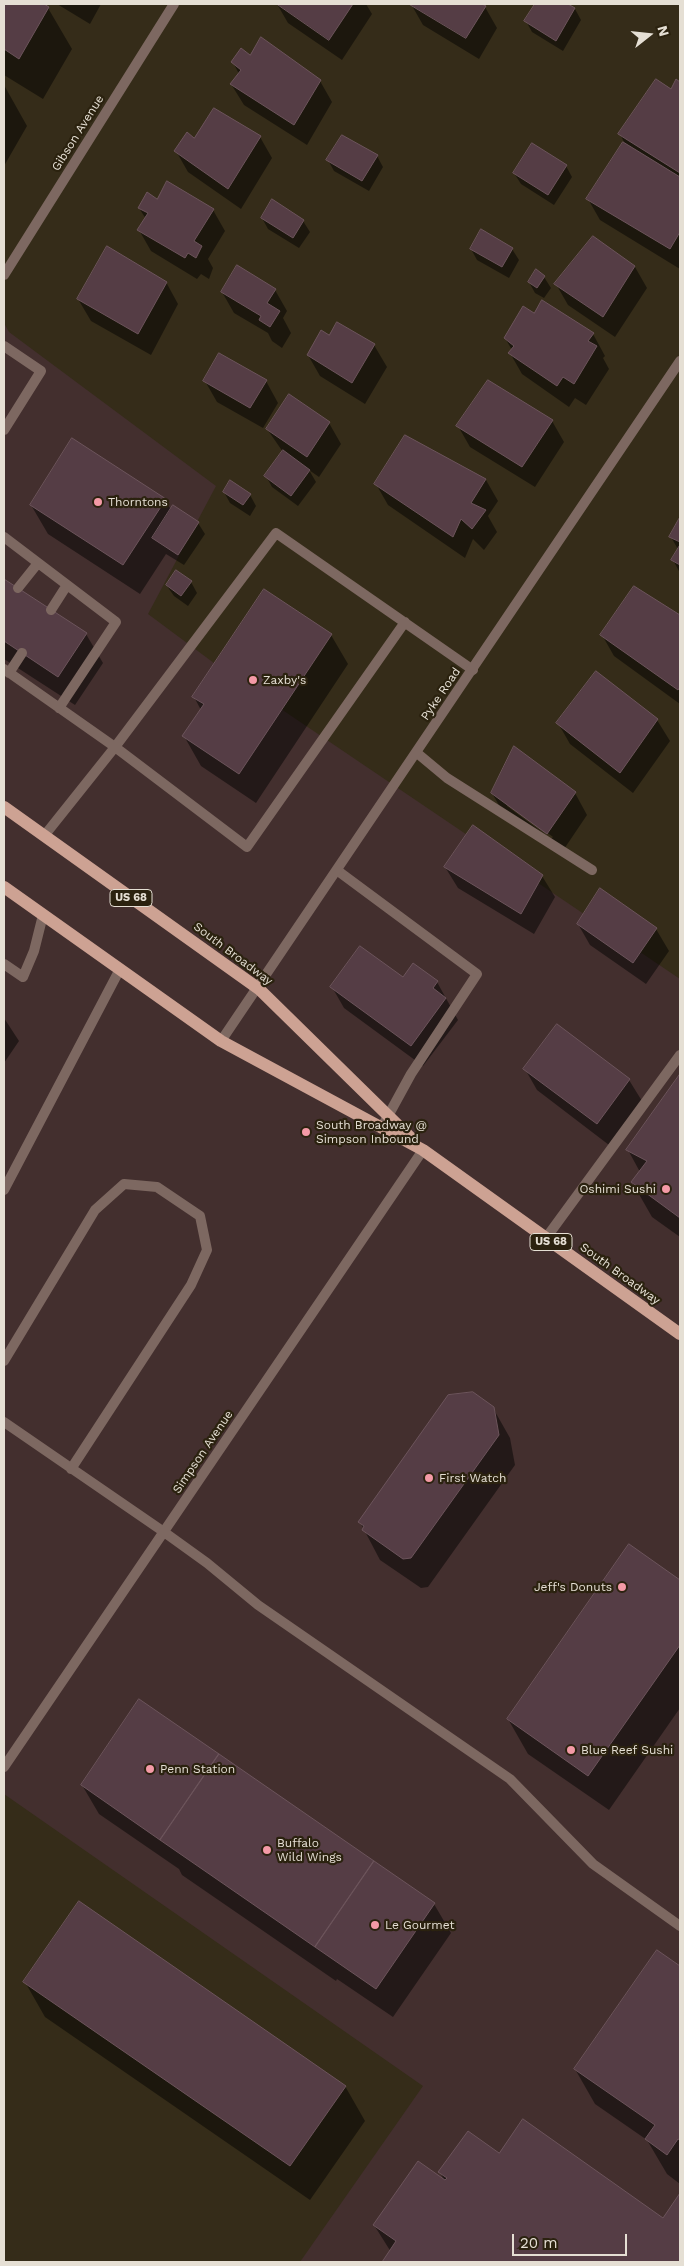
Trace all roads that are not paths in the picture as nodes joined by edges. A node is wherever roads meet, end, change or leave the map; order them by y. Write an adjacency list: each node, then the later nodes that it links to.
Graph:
1 (174, 4): 2 (street, Gibson Avenue)
2 (4, 276)
3 (4, 346): 5 (street)
4 (680, 361): 13 (street, Pyke Road)
5 (4, 430)
6 (4, 538): 7 (street)
7 (38, 563): 8 (street); 9 (street)
8 (67, 585): 10 (street); 15 (street)
9 (18, 588)
10 (51, 610)
11 (405, 622): 13 (street); 16 (street); 16 (street)
12 (22, 653): 14 (street)
13 (473, 670): 17 (street, Pyke Road)
14 (6, 671): 15 (street)
15 (59, 708): 16 (street)
16 (115, 747): 19 (street)
17 (417, 753): 20 (street); 21 (street, Pyke Road)
18 (4, 807): 19 (main road, South Broadway / US 68)
19 (44, 836): 26 (main road, South Broadway / US 68)
20 (592, 870)
21 (338, 871): 26 (street, Pyke Road); 29 (street)
22 (4, 887): 23 (main road, South Broadway / US 68)
23 (43, 915): 24 (street); 25 (main road, South Broadway / US 68)
24 (4, 964)
25 (120, 969): 27 (main road, South Broadway / US 68); 31 (street)
26 (259, 988): 27 (street, Pyke Road); 29 (main road, South Broadway / US 68)
27 (221, 1041): 29 (main road, South Broadway / US 68)
28 (680, 1055): 32 (street)
29 (385, 1122): 30 (main road, South Broadway / US 68)
30 (423, 1150): 32 (main road, South Broadway / US 68); 37 (street, Simpson Avenue)
31 (4, 1190)
32 (546, 1238): 33 (main road, South Broadway / US 68)
33 (680, 1334)
34 (4, 1361): 36 (street)
35 (4, 1422): 36 (street)
36 (71, 1469): 37 (street)
37 (164, 1532): 38 (street, Simpson Avenue); 39 (street)
38 (4, 1767)
39 (680, 1926)

